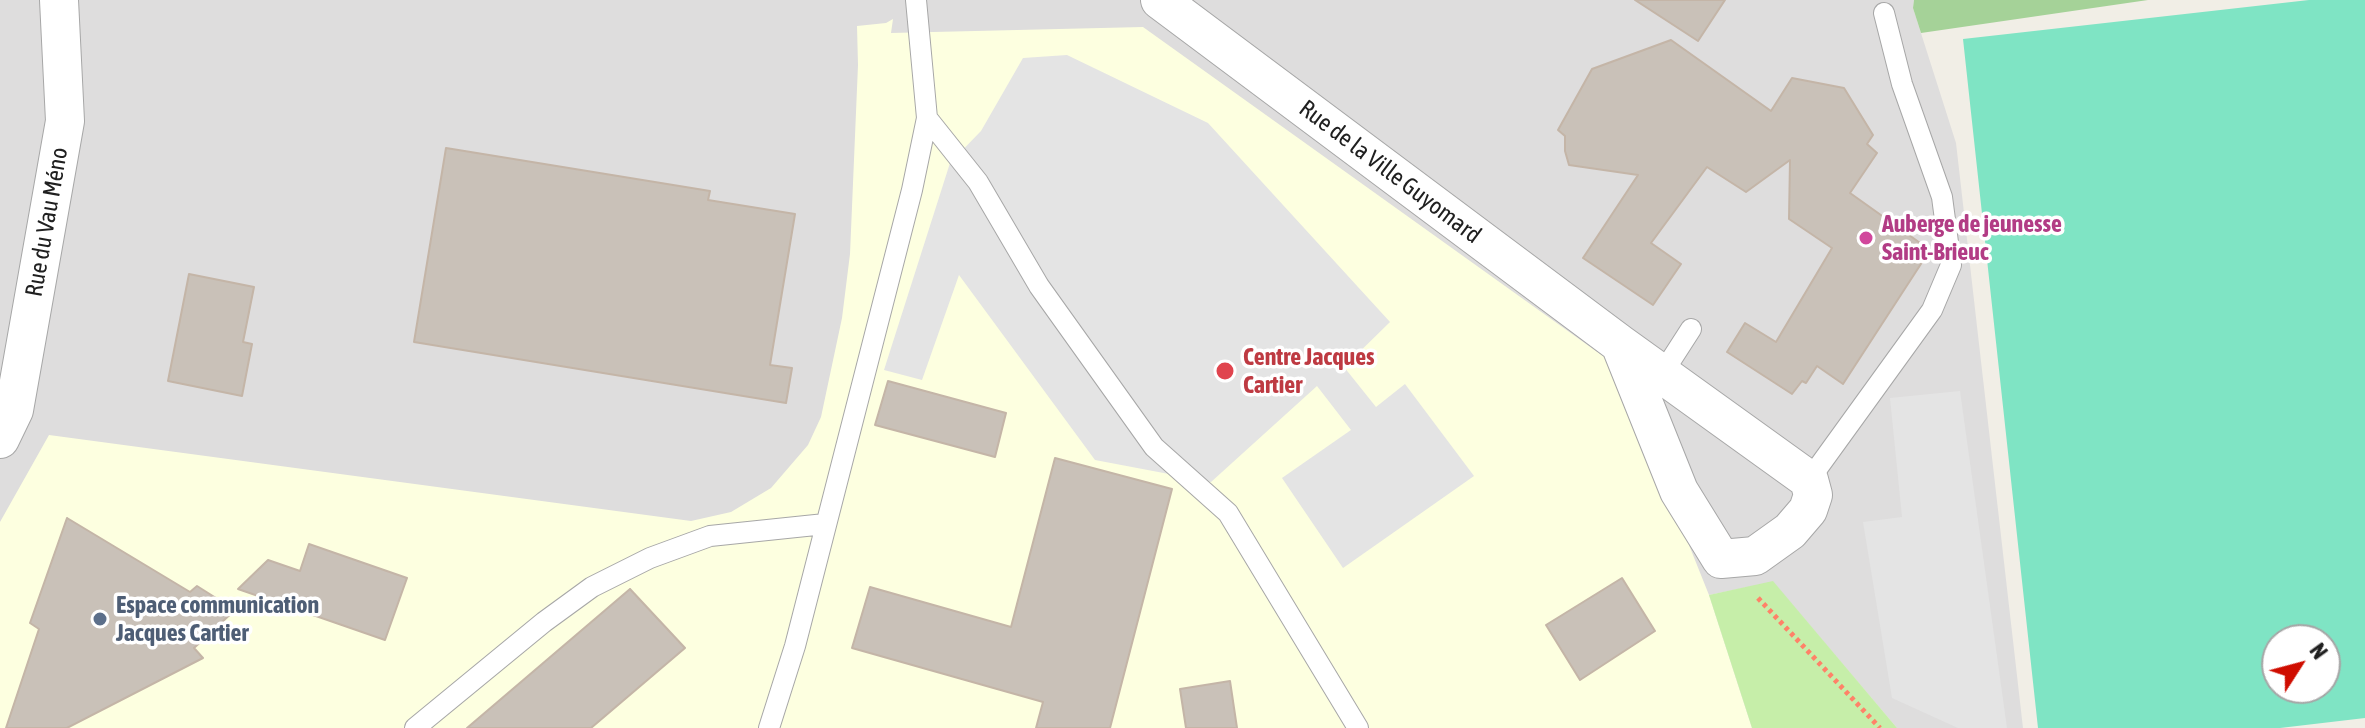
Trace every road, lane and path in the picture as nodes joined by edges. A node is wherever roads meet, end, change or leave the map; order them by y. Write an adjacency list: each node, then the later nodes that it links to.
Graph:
1 (59, 0): 9 (street, Rue du Vau Méno)
2 (916, 0): 5 (lane)
3 (1160, 0): 7 (street, Rue de la Ville Guyomard)
4 (1884, 13): 10 (lane)
5 (927, 118): 11 (lane); 15 (lane)
6 (1691, 329): 8 (lane)
7 (1620, 344): 8 (street, Rue de la Ville Guyomard); 12 (street)
8 (1662, 374): 10 (street, Rue de la Ville Guyomard)
9 (0, 439)
10 (1809, 480): 12 (street)
11 (825, 524): 13 (lane); 14 (lane)
12 (1721, 559): 16 (path)
13 (415, 728)
14 (769, 728)
15 (1358, 728)
16 (1880, 728)

